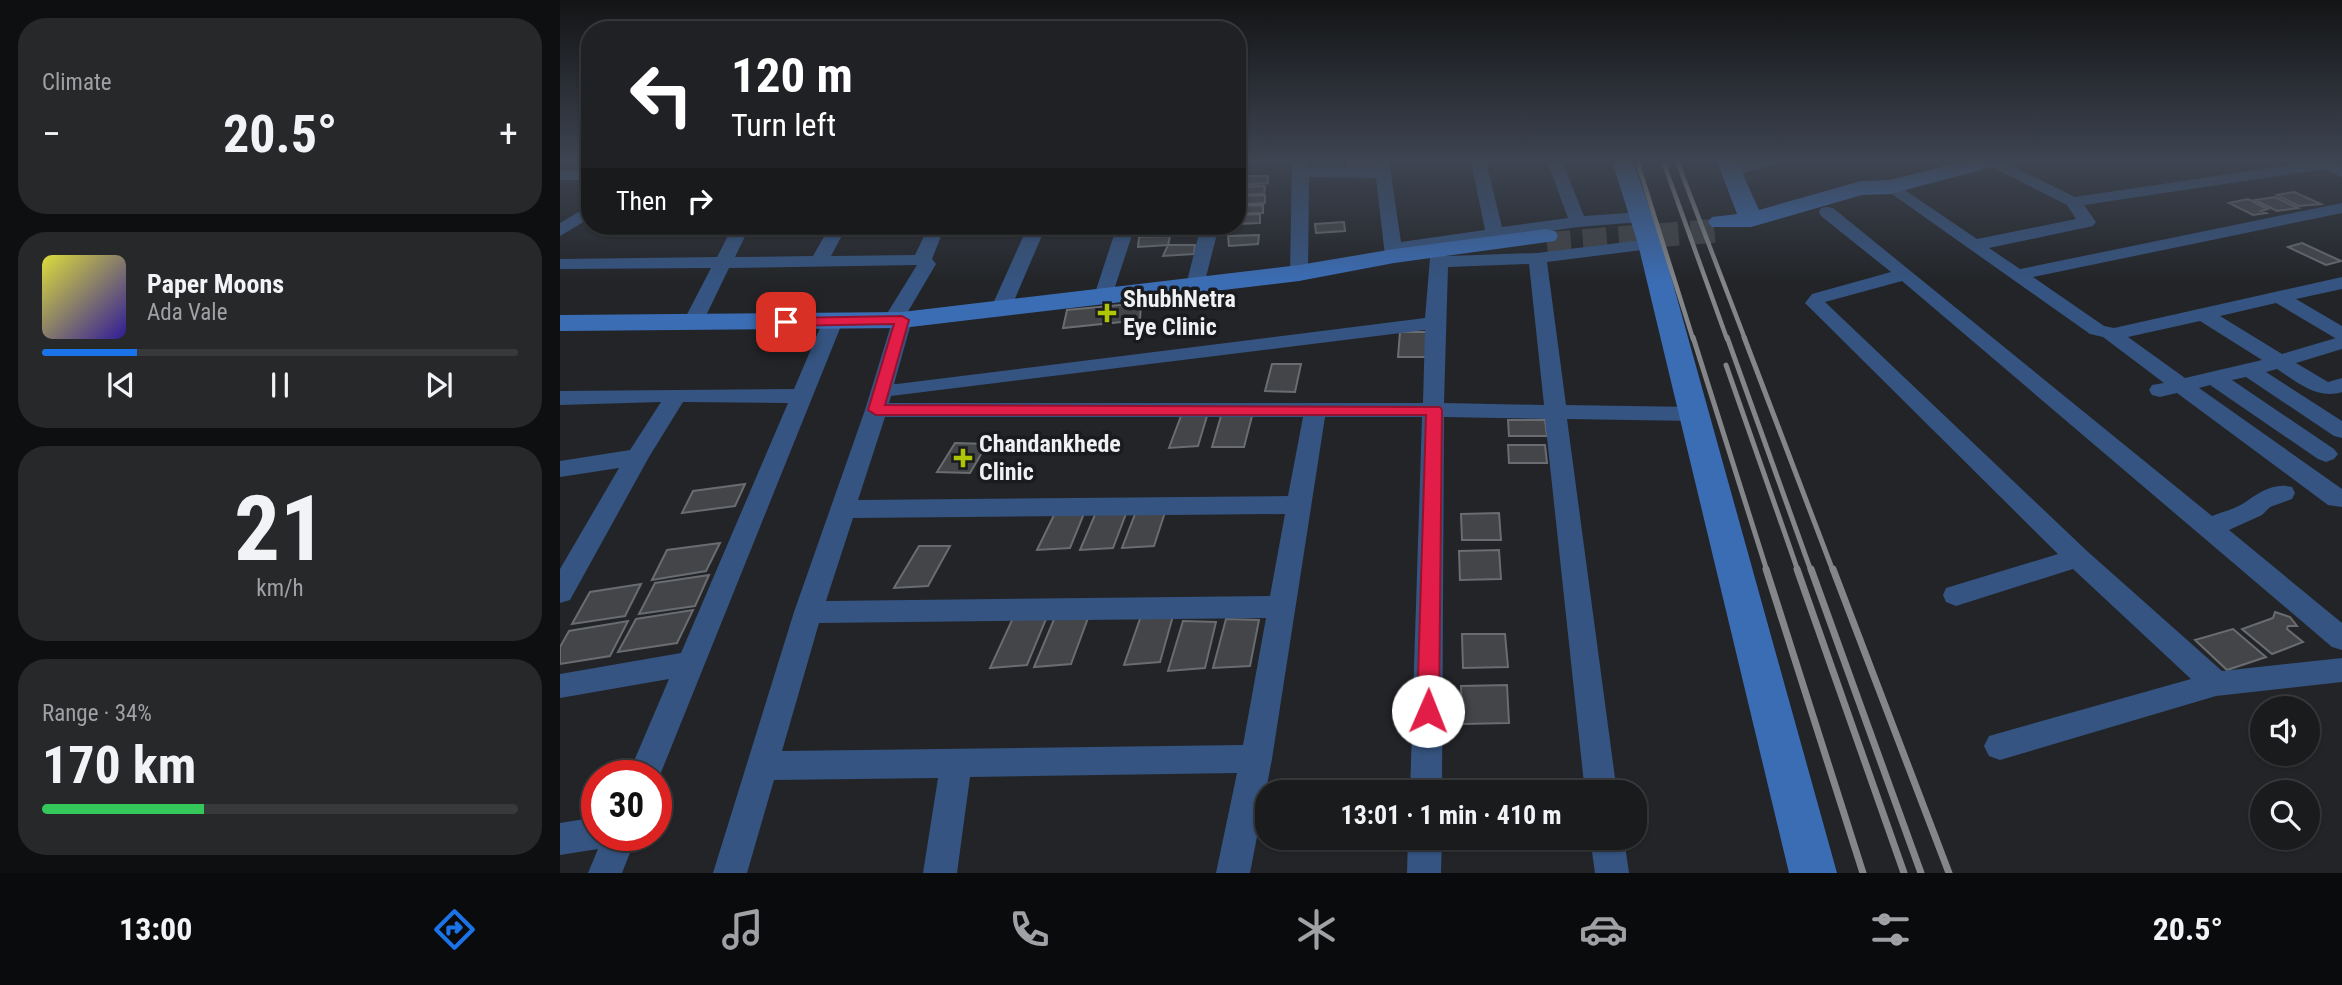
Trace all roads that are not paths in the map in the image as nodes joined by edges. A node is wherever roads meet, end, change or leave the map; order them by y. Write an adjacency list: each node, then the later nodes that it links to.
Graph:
1 (1300, 202): 37 (street)
2 (1388, 202): 30 (street)
3 (1488, 202): 20 (street)
4 (1570, 202): 18 (street)
5 (1637, 202): 16 (street)
6 (1744, 202): 17 (street)
7 (1814, 202): 17 (street)
8 (1857, 202): 12 (street)
9 (1912, 202): 28 (street)
10 (2073, 202): 28 (street)
11 (2342, 208): 39 (street)
12 (1827, 212): 17 (street); 38 (street)
13 (581, 214): 14 (street)
14 (560, 216)
15 (581, 217): 19 (street)
16 (1642, 217): 18 (street); 27 (street)
17 (1751, 220)
18 (1578, 222): 20 (street)
19 (560, 232)
20 (1496, 234): 30 (street)
21 (737, 235): 34 (street)
22 (833, 235): 33 (street)
23 (933, 235): 32 (street)
24 (1033, 235): 44 (street)
25 (1123, 235): 42 (street)
26 (1208, 235): 40 (street)
27 (1650, 244): 29 (street); 66 (street)
28 (1976, 245): 39 (street)
29 (1543, 246): 31 (street); 65 (street)
30 (1393, 252): 31 (street); 36 (street)
31 (1430, 258): 36 (street); 49 (street)
32 (922, 260): 33 (street); 46 (street)
33 (819, 261): 34 (street)
34 (723, 263): 35 (street); 50 (street)
35 (560, 264)
36 (1354, 265): 37 (street)
37 (1300, 273): 40 (street)
38 (1905, 274): 77 (street); 78 (street)
39 (2017, 275): 51 (street)
40 (1195, 285): 42 (street)
41 (2336, 290): 43 (street)
42 (1103, 296): 44 (street)
43 (2279, 297): 45 (street); 52 (street)
44 (1001, 308): 46 (street)
45 (2203, 314): 51 (street); 54 (street)
46 (897, 320): 47 (street); 62 (street)
47 (833, 321): 50 (street); 60 (street)
48 (560, 323): 50 (street)
49 (1435, 323): 62 (street); 64 (street)
50 (692, 324)
51 (2110, 333): 58 (street)
52 (2342, 334)
53 (2342, 344): 54 (street)
54 (2279, 361): 55 (street); 57 (street)
55 (2249, 370): 56 (street); 67 (street)
56 (2214, 378): 58 (street); 68 (street)
57 (2342, 385)
58 (2171, 388): 69 (street)
59 (677, 396): 60 (street); 61 (street); 71 (street)
60 (801, 396): 84 (street)
61 (560, 398)
62 (879, 399): 63 (street); 76 (street)
63 (1315, 410): 64 (street); 75 (street)
64 (1434, 410): 65 (street); 93 (street)
65 (1556, 414): 66 (street); 94 (street)
66 (1694, 414): 106 (street)
67 (2342, 431)
68 (2298, 435): 69 (street); 70 (street)
69 (2261, 444): 74 (street)
70 (2326, 454)
71 (637, 457): 72 (street); 79 (street)
72 (560, 469)
73 (2283, 494): 77 (street)
74 (2342, 498)
75 (1299, 505): 76 (street); 81 (street)
76 (843, 509): 82 (street)
77 (2209, 528): 83 (street)
78 (2078, 558): 80 (street); 86 (street)
79 (560, 593)
80 (1956, 595)
81 (1282, 607): 82 (street); 89 (street)
82 (808, 612): 92 (street)
83 (2342, 639)
84 (690, 663): 87 (street); 90 (street)
85 (2342, 670): 86 (street)
86 (2216, 684): 88 (street)
87 (560, 686)
88 (2000, 746)
89 (1256, 759): 91 (street); 103 (street)
90 (650, 760)
91 (956, 763): 92 (street); 102 (street)
92 (762, 766): 101 (street)
93 (1426, 780)
94 (1599, 780)
95 (581, 836): 96 (street)
96 (560, 839)
97 (1425, 850): 104 (street)
98 (1609, 850): 105 (street)
99 (614, 851): 100 (street)
100 (605, 873)
101 (730, 873)
102 (940, 873)
103 (1233, 873)
104 (1424, 873)
105 (1612, 873)
106 (1813, 873)

